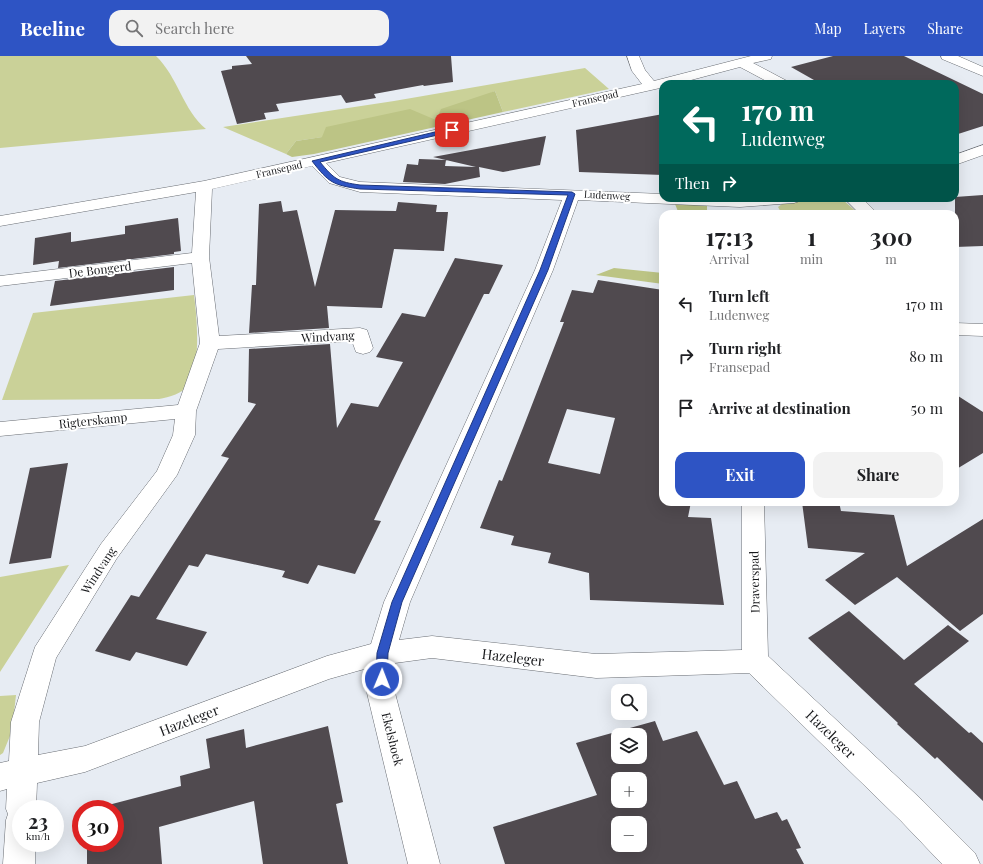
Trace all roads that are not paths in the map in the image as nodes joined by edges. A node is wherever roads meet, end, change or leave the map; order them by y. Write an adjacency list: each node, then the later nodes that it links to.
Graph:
1 (633, 56): 8 (street)
2 (766, 56): 4 (street, Fransepad)
3 (947, 56): 5 (street)
4 (742, 62): 6 (street, Fransepad); 7 (street)
5 (983, 72)
6 (676, 80)
7 (775, 80)
8 (658, 85): 11 (street, Fransepad)
9 (983, 150): 10 (street)
10 (959, 159)
11 (316, 161): 12 (street, Fransepad); 13 (street, Ludenweg)
12 (204, 186): 19 (street, Fransepad); 20 (street, Windvang)
13 (572, 194): 14 (street, Ludenweg); 29 (street, Ekelshoek)
14 (659, 197)
15 (766, 202): 17 (street)
16 (856, 202): 18 (street)
17 (772, 210)
18 (866, 210)
19 (0, 221)
20 (200, 257): 21 (street, De Bongerd); 24 (street, Windvang)
21 (0, 282)
22 (959, 329): 23 (street)
23 (983, 330)
24 (210, 343): 25 (street, Windvang); 26 (street, Windvang)
25 (363, 348)
26 (186, 411): 27 (street, Rigterskamp); 31 (street, Windvang)
27 (0, 430)
28 (753, 506): 30 (street, Draverspad)
29 (382, 653): 30 (street, Hazeleger); 31 (street, Hazeleger); 35 (street, Ekelshoek)
30 (755, 661): 36 (street, Hazeleger)
31 (12, 775): 32 (street, Windvang)
32 (19, 800)
33 (20, 852): 34 (street)
34 (19, 864)
35 (424, 864)
36 (964, 864)

